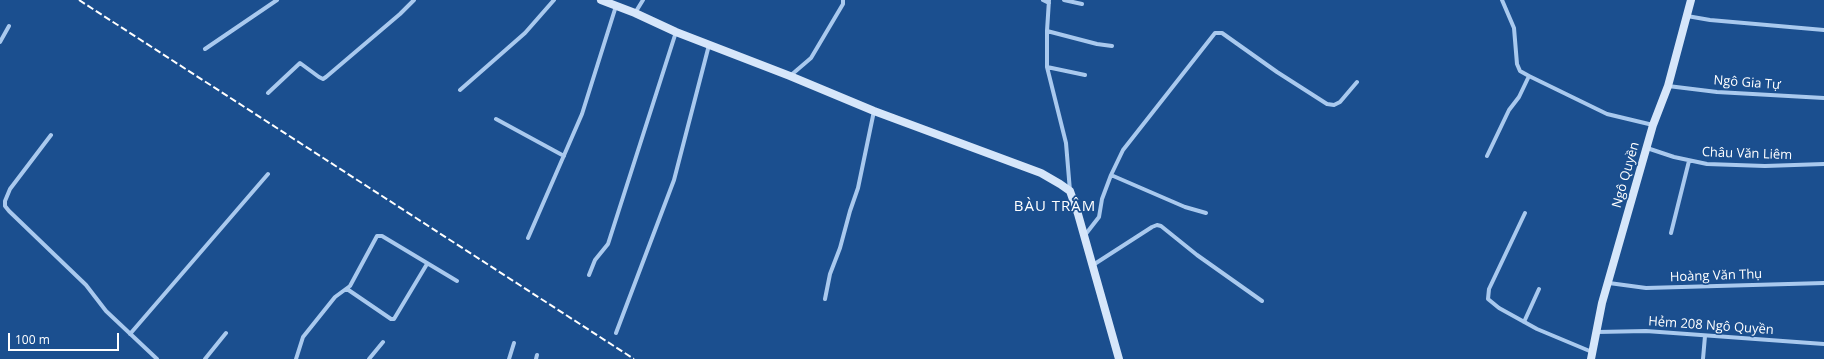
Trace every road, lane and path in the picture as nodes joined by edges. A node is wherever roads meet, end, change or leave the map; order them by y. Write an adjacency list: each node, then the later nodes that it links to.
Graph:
1 (277, 0): 23 (street)
2 (414, 0): 31 (street)
3 (554, 0): 30 (street)
4 (601, 0): 13 (street)
5 (643, 0): 14 (street)
6 (843, 0): 26 (street)
7 (1043, 0): 11 (street)
8 (1064, 0): 12 (street)
9 (1502, 0): 27 (street)
10 (1691, 0): 15 (street, Ngô Quyền)
11 (1049, 2): 18 (street)
12 (1082, 4)
13 (616, 6): 14 (street); 38 (street)
14 (634, 13): 19 (street)
15 (1687, 16): 17 (street); 29 (street, Ngô Quyền)
16 (9, 26): 20 (street)
17 (1824, 30)
18 (1047, 31): 22 (street); 24 (street)
19 (676, 32): 21 (street); 52 (street)
20 (0, 42)
21 (709, 45): 26 (street); 63 (street)
22 (1112, 46)
23 (205, 49)
24 (1047, 67): 25 (street); 44 (street)
25 (1085, 75)
26 (790, 76): 33 (street)
27 (1529, 76): 35 (street); 39 (street)
28 (1357, 82): 43 (street)
29 (1668, 86): 32 (street, Ngô Gia Tự); 35 (street, Ngô Quyền)
30 (460, 90)
31 (268, 93)
32 (1824, 98)
33 (874, 111): 44 (street); 58 (street)
34 (496, 119): 38 (street)
35 (1653, 125): 37 (street, Ngô Quyền)
36 (51, 134): 64 (street)
37 (1647, 148): 40 (street, Châu Văn Liêm); 54 (street, Ngô Quyền)
38 (564, 156): 49 (street)
39 (1487, 156)
40 (1689, 161): 41 (street, Châu Văn Liêm); 47 (street)
41 (1824, 164)
42 (268, 174): 64 (street)
43 (1111, 175): 45 (street); 48 (street)
44 (1070, 191): 48 (street)
45 (1206, 213)
46 (1526, 213): 60 (street)
47 (1671, 233)
48 (1085, 236): 51 (street)
49 (528, 238)
50 (427, 264): 53 (street); 56 (street); 56 (street)
51 (1093, 265): 59 (street); 75 (street)
52 (589, 275)
53 (457, 281)
54 (1609, 283): 55 (street, Hoàng Văn Thụ); 61 (street, Ngô Quyền)
55 (1824, 283)
56 (347, 289): 72 (street)
57 (1539, 289): 60 (street)
58 (825, 299)
59 (1262, 301)
60 (1524, 322): 69 (street)
61 (1597, 332): 65 (street, Hẻm 208 Ngô Quyền); 69 (street, Ngô Quyền)
62 (226, 333): 71 (street)
63 (616, 333)
64 (130, 334): 70 (street)
65 (1705, 336): 68 (street, Hẻm 208 Ngô Quyền); 76 (street)
66 (383, 342): 73 (street)
67 (514, 343): 74 (street)
68 (1824, 344)
69 (1592, 355)
70 (157, 359)
71 (205, 359)
72 (296, 359)
73 (369, 359)
74 (509, 359)
75 (1119, 359)
76 (1703, 359)

